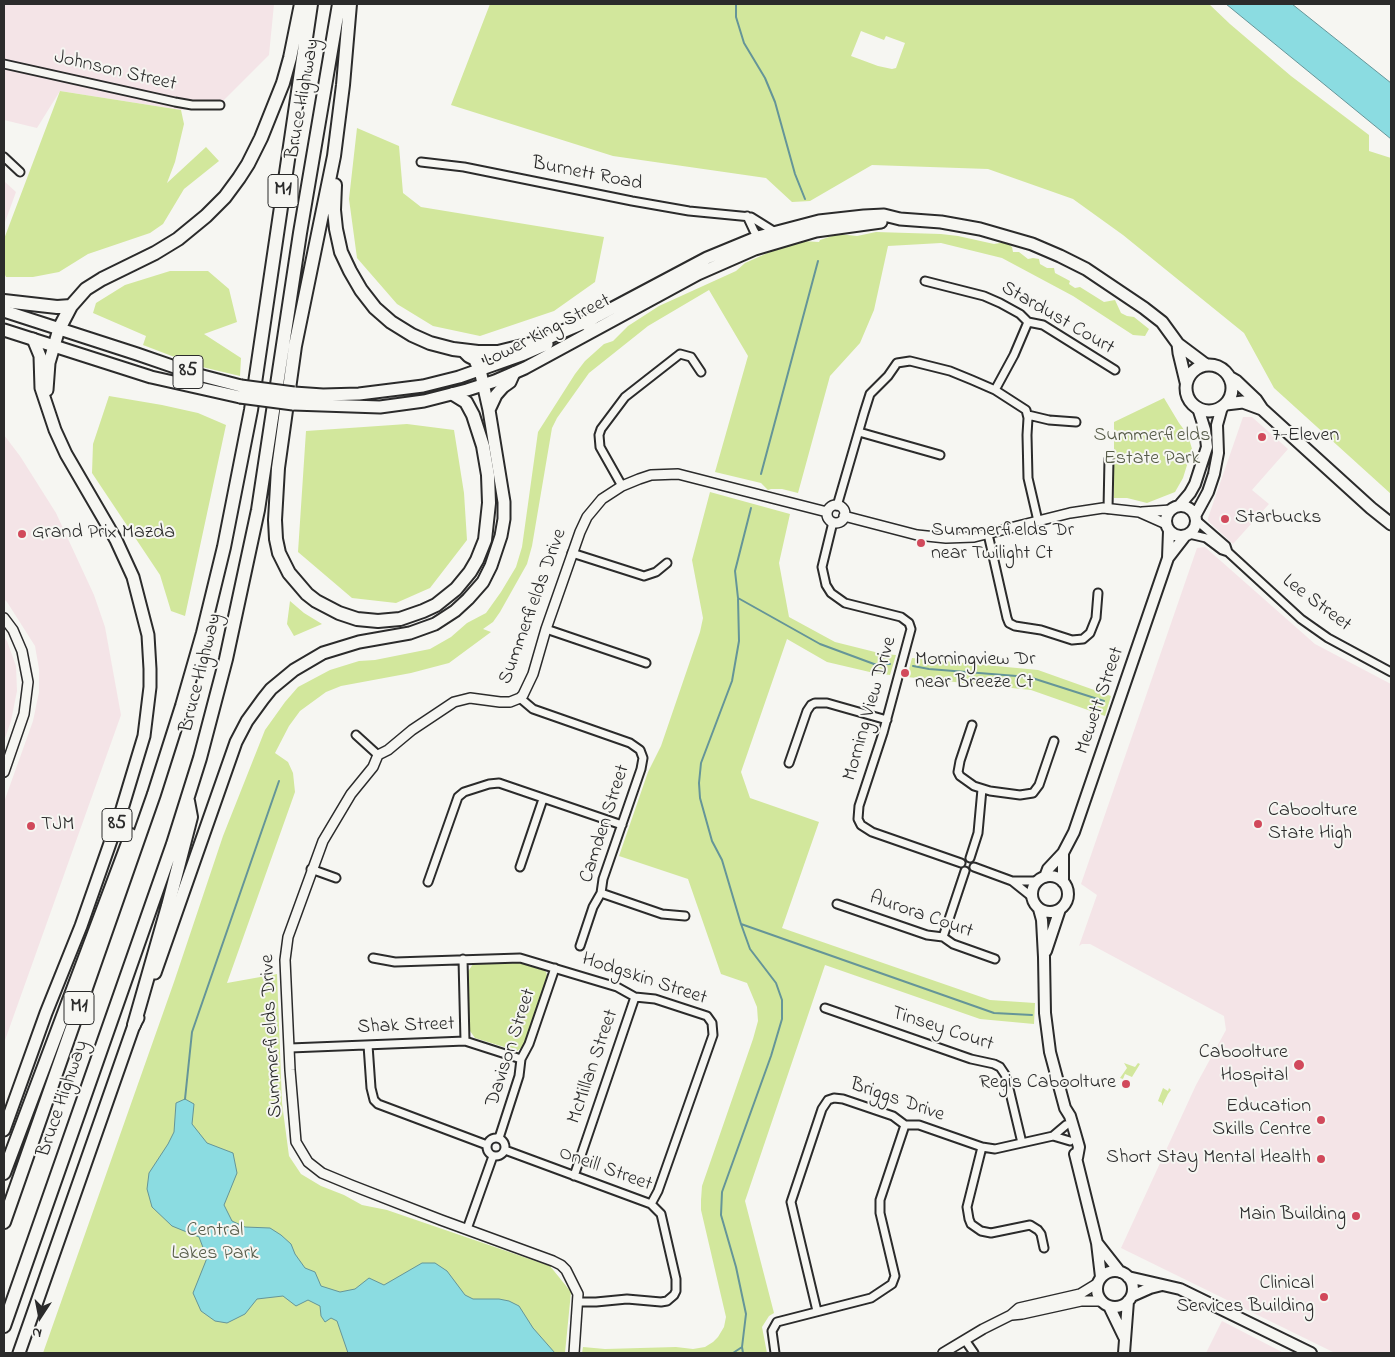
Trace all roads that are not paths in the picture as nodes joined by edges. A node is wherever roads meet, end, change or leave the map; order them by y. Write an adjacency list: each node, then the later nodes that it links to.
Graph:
1 (301, 4): 16 (highway)
2 (311, 4): 80 (highway, Bruce Highway / M1)
3 (339, 4): 81 (highway, Bruce Highway / M1)
4 (350, 4): 7 (highway)
5 (4, 64): 6 (street, Johnson Street)
6 (220, 105)
7 (334, 156): 25 (highway); 36 (highway)
8 (4, 157): 10 (street)
9 (422, 162): 11 (street, Burnett Road)
10 (20, 172)
11 (747, 216): 12 (street); 13 (street, Burnett Road)
12 (758, 237): 13 (main road, Lower King Street); 18 (main road, Lower King Street)
13 (774, 237): 23 (main road, Lower King Street); 29 (main road, Lower King Street)
14 (925, 281): 19 (street, Stardust Court)
15 (4, 301): 16 (highway)
16 (71, 306): 20 (highway)
17 (4, 312): 20 (main road, 85)
18 (592, 319): 25 (highway); 27 (main road, Lower King Street)
19 (1028, 322): 28 (street, Stardust Court); 34 (street)
20 (59, 329): 24 (main road); 35 (main road, Lower King Street / 85)
21 (4, 330): 22 (main road, Lower King Street)
22 (33, 339): 24 (main road, Lower King Street); 37 (main road, 85)
23 (1178, 344): 26 (main road, Lower King Street); 32 (main road, Lower King Street)
24 (54, 346): 35 (main road, Lower King Street); 37 (main road, 85)
25 (464, 351): 27 (highway)
26 (1206, 365): 31 (main road); 32 (main road)
27 (480, 370): 33 (main road); 38 (main road, Lower King Street)
28 (1115, 370)
29 (514, 372): 33 (main road, Lower King Street); 42 (main road)
30 (701, 372): 48 (street)
31 (1229, 377): 39 (main road); 41 (main road)
32 (1186, 382): 40 (main road)
33 (483, 385): 36 (main road, Lower King Street); 42 (main road)
34 (995, 390): 43 (street); 45 (street)
35 (240, 391): 38 (main road, Lower King Street, bridge)
36 (453, 394): 38 (main road, Lower King Street)
37 (44, 396): 119 (main road, 85)
38 (293, 398)
39 (1224, 405): 40 (main road); 41 (main road); 55 (main road)
40 (1198, 408): 51 (main road)
41 (1262, 409): 58 (main road)
42 (489, 410): 111 (main road)
43 (1028, 415): 44 (street); 56 (street)
44 (1076, 422)
45 (858, 432): 46 (street); 49 (street)
46 (940, 455)
47 (1109, 459): 50 (street)
48 (622, 486): 52 (street, Summerfields Drive); 63 (street, Summerfields Drive)
49 (837, 506): 52 (street); 54 (street)
50 (1108, 508): 53 (street); 56 (street)
51 (1175, 508): 53 (street); 55 (main road); 59 (main road)
52 (828, 512): 57 (street)
53 (1139, 512): 59 (street)
54 (844, 516): 57 (street); 60 (street)
55 (1196, 518): 61 (main road); 62 (street, Lee Street)
56 (1038, 521): 60 (street)
57 (833, 522): 72 (street, Morning View Drive)
58 (1391, 524)
59 (1167, 528): 61 (main road); 64 (main road, Mewett Street)
60 (988, 534): 66 (street)
61 (1187, 535): 62 (street, Lee Street); 64 (main road, Mewett Street)
62 (1228, 552): 70 (street, Lee Street)
63 (572, 553): 65 (street); 68 (street, Summerfields Drive)
64 (1168, 558): 84 (main road, Mewett Street)
65 (667, 563)
66 (1098, 593)
67 (4, 618): 78 (street)
68 (546, 629): 69 (street); 71 (street, Summerfields Drive)
69 (646, 663)
70 (1391, 672)
71 (520, 698): 76 (street, Summerfields Drive); 83 (street, Camden Street)
72 (887, 720): 77 (street); 86 (street, Morning View Drive)
73 (972, 725): 79 (street)
74 (356, 735): 76 (street)
75 (1054, 741): 79 (street)
76 (378, 755): 89 (street, Summerfields Drive)
77 (789, 763)
78 (4, 772)
79 (982, 789): 85 (street)
80 (154, 794): 129 (highway); 132 (highway, Bruce Highway / M1)
81 (188, 799): 111 (highway); 144 (highway, Bruce Highway / M1)
82 (543, 799): 83 (street); 87 (street); 94 (street)
83 (622, 825): 96 (street, Camden Street)
84 (1062, 853): 92 (main road, Mewett Street); 95 (main road)
85 (970, 858): 86 (street); 88 (street)
86 (961, 862): 90 (street)
87 (520, 867)
88 (974, 867): 90 (street); 93 (street)
89 (312, 869): 91 (street); 114 (street, Summerfields Drive)
90 (965, 871): 102 (street)
91 (336, 878)
92 (1041, 879): 93 (street); 95 (main road); 97 (main road)
93 (1012, 880): 97 (street)
94 (428, 882)
95 (1063, 882): 100 (main road)
96 (601, 893): 101 (street); 103 (street, Camden Street)
97 (1032, 897): 99 (main road)
98 (836, 904): 102 (street, Aurora Court)
99 (1039, 909): 100 (main road); 104 (main road)
100 (1060, 909): 104 (main road)
101 (685, 916)
102 (943, 937): 106 (street, Aurora Court)
103 (580, 946)
104 (1044, 956): 116 (main road)
105 (373, 958): 107 (street, Hodgskin Street)
106 (995, 959)
107 (463, 960): 108 (street, Hodgskin Street); 112 (street)
108 (555, 968): 109 (street, Hodgskin Street); 115 (street, Davison Street)
109 (635, 997): 130 (street, McMillan Street); 131 (street, Hodgskin Street)
110 (825, 1008): 123 (street, Tinsey Court)
111 (134, 1025): 147 (main road)
112 (465, 1041): 113 (street, Shak Street); 115 (street, Shak Street)
113 (368, 1045): 114 (street, Shak Street); 124 (street)
114 (290, 1048): 133 (street, Summerfields Drive)
115 (521, 1059): 121 (street, Davison Street)
116 (1065, 1108): 118 (main road); 128 (main road)
117 (905, 1125): 125 (street, Briggs Drive); 142 (street); 142 (street, Briggs Drive)
118 (1066, 1125): 120 (street, Briggs Drive); 122 (main road)
119 (4, 1130)
120 (1053, 1136): 122 (street, Briggs Drive); 123 (street, Briggs Drive)
121 (499, 1138): 124 (street); 126 (street)
122 (1070, 1141): 128 (main road)
123 (1022, 1143): 125 (street, Briggs Drive)
124 (487, 1145): 127 (street)
125 (982, 1146): 135 (street)
126 (505, 1150): 127 (street); 130 (street, Oneill Street)
127 (493, 1156): 133 (street)
128 (1077, 1158): 134 (main road)
129 (4, 1173)
130 (574, 1176): 131 (street, Oneill Street)
131 (651, 1204): 140 (street, Oneill Street)
132 (4, 1222)
133 (467, 1229): 140 (street, Summerfields Drive)
134 (1097, 1243): 136 (main road); 137 (main road)
135 (1044, 1248)
136 (1124, 1274): 137 (main road); 138 (main road); 139 (main road)
137 (1099, 1280): 141 (main road); 143 (street)
138 (1163, 1285): 139 (main road); 153 (main road)
139 (1130, 1299): 141 (main road); 145 (main road)
140 (578, 1302): 148 (street, Summerfields Drive)
141 (1105, 1304): 143 (street); 145 (main road)
142 (817, 1310): 149 (street)
143 (1011, 1315): 146 (street)
144 (4, 1326)
145 (1124, 1337): 152 (main road)
146 (966, 1340): 150 (street); 151 (street)
147 (18, 1353)
148 (574, 1353)
149 (776, 1353)
150 (943, 1353)
151 (974, 1353)
152 (1124, 1353)
153 (1312, 1353)

